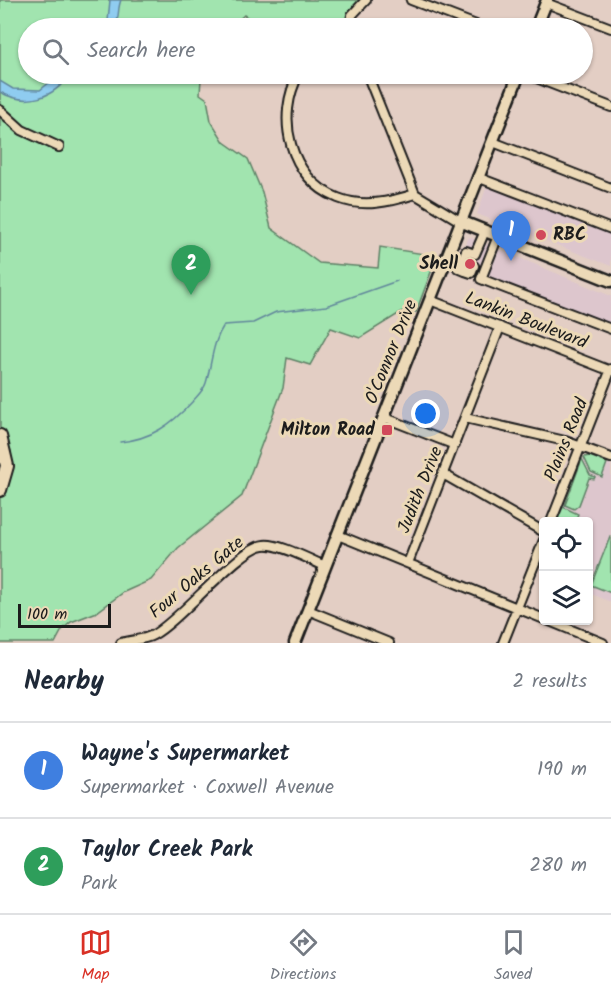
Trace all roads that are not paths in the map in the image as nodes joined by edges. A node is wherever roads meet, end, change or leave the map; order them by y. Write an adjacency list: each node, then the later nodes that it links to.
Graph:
1 (366, 0): 4 (street)
2 (411, 0): 5 (street)
3 (547, 1): 6 (main road); 7 (street)
4 (352, 18)
5 (458, 18)
6 (540, 18)
7 (587, 18)
8 (593, 20): 9 (street)
9 (611, 28)
10 (295, 84): 20 (street)
11 (371, 84): 20 (street)
12 (515, 84): 16 (main road, O'Connor Drive)
13 (552, 84): 14 (street)
14 (611, 107)
15 (0, 110): 17 (street)
16 (494, 142): 18 (main road, O'Connor Drive); 19 (street)
17 (59, 147)
18 (477, 177): 21 (main road, O'Connor Drive); 22 (street)
19 (611, 188)
20 (415, 194): 21 (street)
21 (460, 222): 23 (main road); 25 (main road, O'Connor Drive)
22 (611, 229)
23 (485, 231): 24 (main road); 26 (street)
24 (498, 236): 28 (main road); 31 (street)
25 (450, 248): 26 (street); 27 (main road, O'Connor Drive)
26 (469, 261): 27 (street)
27 (445, 262): 29 (main road, O'Connor Drive)
28 (611, 281)
29 (430, 300): 30 (street, Lankin Boulevard); 33 (main road, O'Connor Drive)
30 (500, 327): 32 (street, Lankin Boulevard); 34 (street, Judith Drive)
31 (611, 329)
32 (611, 370): 37 (street, Plains Road)
33 (383, 417): 36 (street); 45 (main road, O'Connor Drive)
34 (465, 418): 36 (street, Judith Drive); 37 (street)
35 (0, 436): 42 (highway)
36 (455, 445): 40 (street, Judith Drive)
37 (581, 446): 39 (street); 43 (street, Plains Road)
38 (0, 450): 41 (highway)
39 (611, 458)
40 (443, 474): 44 (street); 47 (street, Judith Drive)
41 (0, 475)
42 (0, 490)
43 (553, 517)
44 (539, 530)
45 (338, 535): 47 (street); 48 (main road, O'Connor Drive)
46 (539, 550): 49 (street)
47 (408, 563): 49 (street)
48 (325, 566): 50 (main road, O'Connor Drive); 53 (street, Four Oaks Gate)
49 (517, 608): 51 (street); 58 (street)
50 (308, 610): 56 (main road, O'Connor Drive); 57 (street)
51 (539, 617)
52 (558, 625): 59 (street)
53 (153, 635): 54 (street, Four Oaks Gate); 55 (street)
54 (122, 643)
55 (159, 643)
56 (295, 643)
57 (389, 643)
58 (503, 643)
59 (603, 643)

